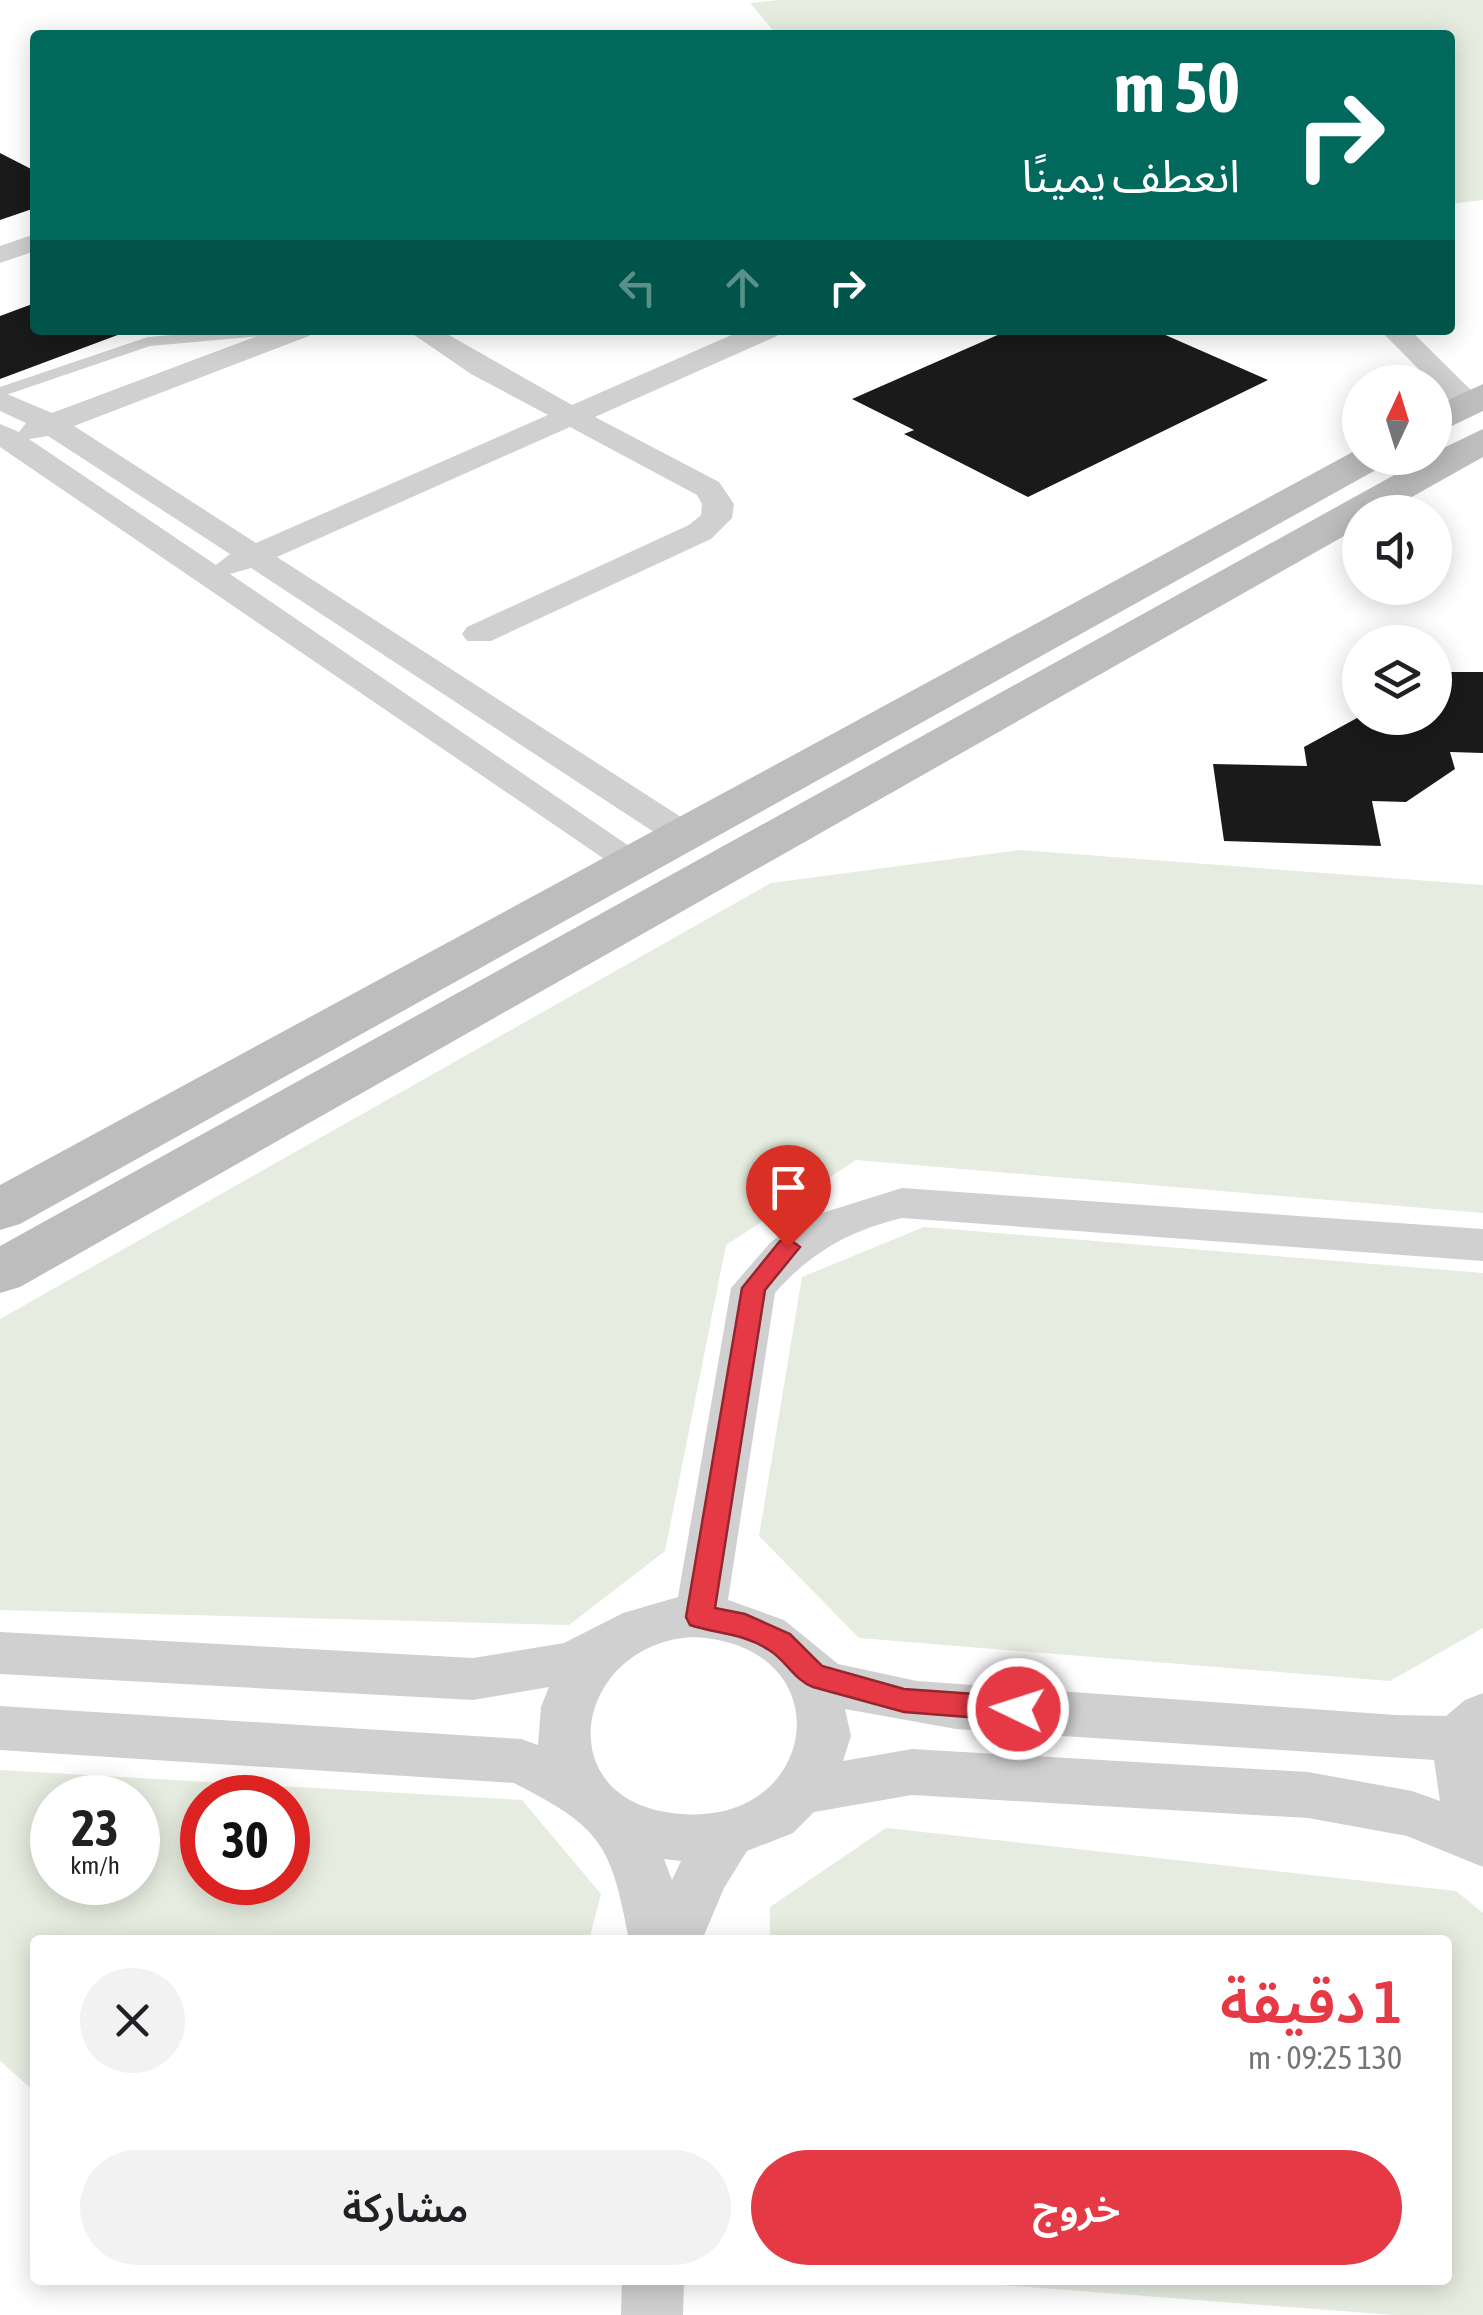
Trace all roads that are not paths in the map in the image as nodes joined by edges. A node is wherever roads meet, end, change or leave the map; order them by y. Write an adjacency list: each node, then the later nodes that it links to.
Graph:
1 (30, 244): 2 (street)
2 (0, 255)
3 (227, 335): 8 (lane)
4 (286, 335): 12 (street)
5 (430, 335): 10 (street)
6 (755, 335): 10 (street)
7 (1398, 335): 11 (street)
8 (0, 392)
9 (0, 400): 12 (street)
10 (570, 414): 15 (street); 17 (street)
11 (1467, 415): 22 (main road)
12 (51, 424): 13 (street); 15 (street)
13 (5, 437): 16 (street)
14 (1342, 473): 18 (main road)
15 (253, 555): 16 (street); 18 (street)
16 (210, 574): 19 (street)
17 (479, 634)
18 (682, 834): 19 (main road)
19 (632, 862): 20 (main road)
20 (0, 1210)
21 (1483, 1245): 23 (street)
22 (0, 1272)
23 (700, 1617): 24 (street); 26 (street)
24 (621, 1636): 25 (street); 30 (street)
25 (0, 1653)
26 (813, 1675): 27 (street); 29 (street)
27 (1470, 1726): 32 (street)
28 (0, 1728): 30 (street)
29 (805, 1792): 31 (street); 32 (street)
30 (602, 1807): 31 (street); 33 (street)
31 (727, 1836): 34 (street)
32 (1478, 1839)
33 (656, 1935)
34 (676, 1935)
35 (653, 2285): 36 (street)
36 (652, 2315)

